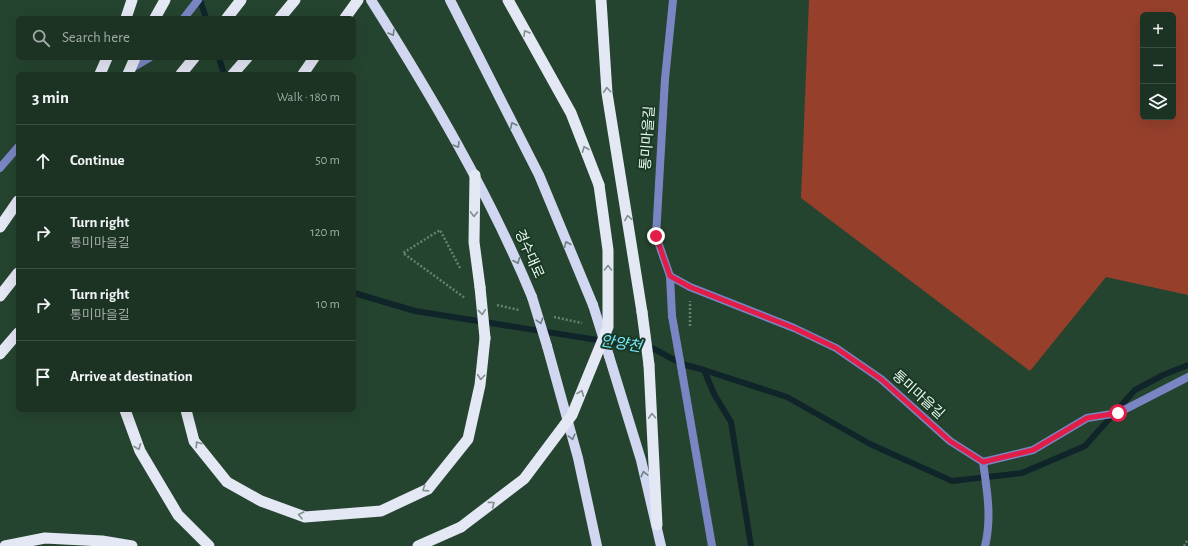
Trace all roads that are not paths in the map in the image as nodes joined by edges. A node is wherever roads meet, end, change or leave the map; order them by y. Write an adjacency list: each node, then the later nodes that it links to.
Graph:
1 (132, 0): 12 (highway)
2 (165, 0): 13 (highway)
3 (198, 0): 14 (street)
4 (241, 0): 15 (highway)
5 (295, 0): 16 (highway)
6 (358, 0): 17 (highway)
7 (371, 0): 32 (main road, 경수대로, one-way to 32)
8 (450, 0): 44 (main road, one-way to 8, bridge)
9 (508, 0): 48 (highway, one-way to 9, bridge)
10 (601, 0): 44 (highway, one-way to 10, bridge)
11 (673, 0): 36 (street, 통미마을길)
12 (127, 16)
13 (157, 16)
14 (186, 16)
15 (228, 16)
16 (282, 16)
17 (346, 16)
18 (107, 60): 24 (highway)
19 (134, 60): 26 (highway, bridge)
20 (146, 60): 25 (street)
21 (192, 60): 27 (highway)
22 (245, 60): 28 (highway)
23 (313, 60): 29 (highway)
24 (101, 72)
25 (126, 72)
26 (129, 72)
27 (183, 72)
28 (235, 72)
29 (304, 72)
30 (16, 148): 31 (street)
31 (0, 168)
32 (475, 175): 42 (highway, one-way to 42, bridge); 49 (main road, 경수대로, one-way to 49, bridge)
33 (16, 204): 34 (highway)
34 (0, 228)
35 (16, 276): 37 (highway)
36 (670, 276): 43 (street, 통미마을길); 51 (street, 통미마을길, bridge)
37 (0, 296)
38 (16, 335): 39 (highway)
39 (0, 354)
40 (1188, 377): 43 (street)
41 (125, 412): 47 (highway, one-way to 47)
42 (187, 412)
43 (983, 462): 52 (street)
44 (657, 525): 50 (main road)
45 (6, 546): 46 (highway)
46 (132, 546)
47 (209, 546)
48 (418, 546)
49 (597, 546)
50 (661, 546)
51 (712, 546)
52 (984, 546)

